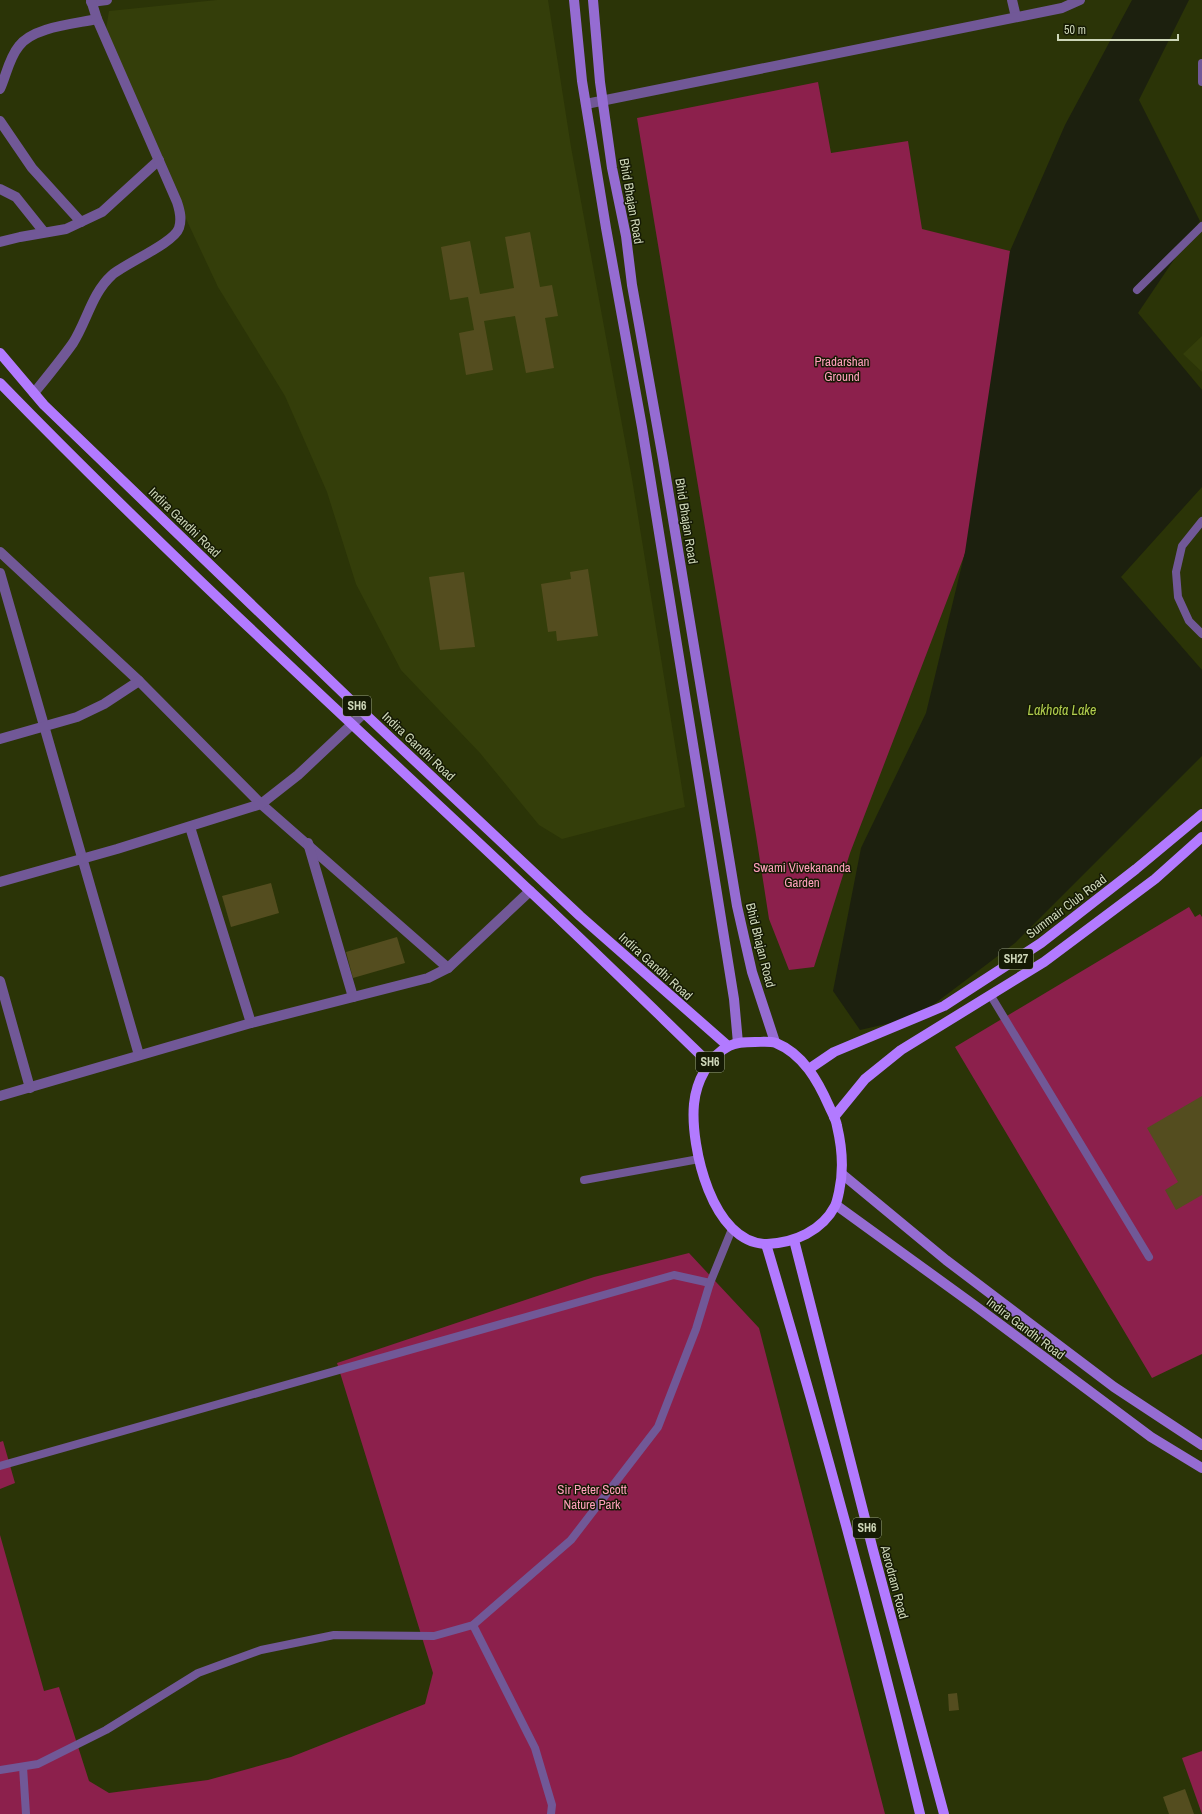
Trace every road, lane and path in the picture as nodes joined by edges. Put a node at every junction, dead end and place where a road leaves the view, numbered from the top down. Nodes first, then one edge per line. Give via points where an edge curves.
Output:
1 (107, 0) edge
2 (574, 0) edge
3 (593, 0) edge
4 (1012, 0) edge
5 (1080, 0) edge
6 (91, 1) edge
7 (1016, 17) junction
8 (97, 19) junction
9 (1202, 63) edge
10 (1202, 82) edge
11 (0, 89) edge
12 (603, 102) junction
13 (586, 104) junction
14 (0, 121) edge
15 (159, 160) junction
16 (0, 189) edge
17 (81, 222) junction
18 (1202, 226) edge
19 (44, 232) junction
20 (0, 242) edge
21 (1137, 290) dead end
22 (0, 353) edge
23 (0, 383) edge
24 (34, 394) junction
25 (1202, 521) edge
26 (0, 552) edge
27 (0, 574) edge
28 (1202, 634) edge
29 (139, 681) junction
30 (364, 712) junction
31 (351, 725) junction
32 (43, 727) junction
33 (0, 739) edge
34 (261, 804) junction
35 (1202, 814) edge
36 (190, 827) junction
37 (1202, 837) edge
38 (308, 844) junction
39 (82, 859) junction
40 (0, 882) edge
41 (530, 890) junction
42 (448, 968) junction
43 (0, 981) edge
44 (991, 996) junction
45 (353, 997) junction
46 (251, 1023) junction
47 (775, 1042) junction
48 (733, 1045) junction
49 (139, 1055) junction
50 (709, 1063) junction
51 (809, 1069) junction
52 (30, 1088) junction
53 (0, 1096) edge
54 (834, 1117) junction
55 (699, 1159) junction
56 (842, 1174) junction
57 (584, 1180) dead end
58 (836, 1206) junction
59 (732, 1229) junction
60 (794, 1240) junction
61 (766, 1244) junction
62 (1149, 1257) dead end
63 (710, 1284) junction
64 (1202, 1445) edge
65 (0, 1466) edge
66 (1202, 1468) edge
67 (473, 1625) junction
68 (23, 1767) junction
69 (0, 1770) edge
70 (26, 1814) edge
71 (552, 1814) edge
72 (920, 1814) edge
73 (944, 1814) edge

1 - 6 street
2 - 13 main road
3 - 12 main road, Bhid Bhajan Road
4 - 7 street
5 - 7 street via 1062,8
6 - 8 street
7 - 12 street
8 - 11 street via 39,32 27,38 18,46
8 - 15 street
9 - 10 lane
12 - 13 street
12 - 47 main road, Bhid Bhajan Road via 737,906 752,972
13 - 48 main road via 642,427 734,999
14 - 17 street via 32,168
15 - 17 street via 102,212
15 - 24 street via 177,202 181,217 179,230 169,240 113,274 104,283 95,296 73,343
16 - 19 street via 16,197
17 - 19 street via 66,229
18 - 21 lane
19 - 20 street
22 - 24 main road, Indira Gandhi Road / SH6
23 - 31 main road, SH6 via 127,510
24 - 30 main road, Indira Gandhi Road / SH6
25 - 28 lane via 1182,546 1176,572 1178,597 1189,621
26 - 29 street
27 - 32 street
29 - 32 street via 104,704 77,717
29 - 34 street
30 - 31 street
30 - 48 main road, Indira Gandhi Road / SH6 via 580,916
31 - 34 street via 292,780
31 - 41 main road, SH6
32 - 33 street
32 - 39 street
34 - 36 street
34 - 38 street
35 - 51 main road, Summair Club Road / SH27 via 1136,870 1041,943 944,1006 834,1052
36 - 39 street
36 - 46 street
37 - 44 main road, SH27 via 1149,883 1044,962
38 - 42 street
38 - 45 street
39 - 40 street
39 - 49 street
41 - 42 street
41 - 50 main road, SH6
42 - 45 street via 428,978
43 - 52 street
44 - 54 main road, SH27 via 901,1050 865,1079
44 - 62 lane
45 - 46 street
46 - 49 street
47 - 48 main road, SH6
47 - 51 main road, SH6 via 791,1051
48 - 50 main road, SH6
49 - 52 street
50 - 55 main road, SH6 via 699,1082 694,1103 694,1137
51 - 54 main road, SH6
52 - 53 street
54 - 56 main road, SH6
55 - 57 lane
55 - 59 main road, SH6 via 711,1196 720,1214
56 - 58 main road, SH6
56 - 64 main road, Indira Gandhi Road via 946,1260 1114,1387
58 - 60 main road, SH6 via 824,1222
58 - 66 main road, Indira Gandhi Road via 1150,1436
59 - 61 main road, SH6 via 744,1237
59 - 63 lane
60 - 61 main road, SH6
60 - 73 main road, Aerodram Road / SH6
61 - 72 main road, SH6 via 793,1333 868,1609
63 - 65 lane via 674,1275
63 - 67 lane via 696,1329 658,1427 571,1540
67 - 68 lane via 434,1636 334,1635 261,1650 198,1673 106,1730 38,1764
67 - 71 lane via 536,1748 552,1805
68 - 69 lane
68 - 70 lane

